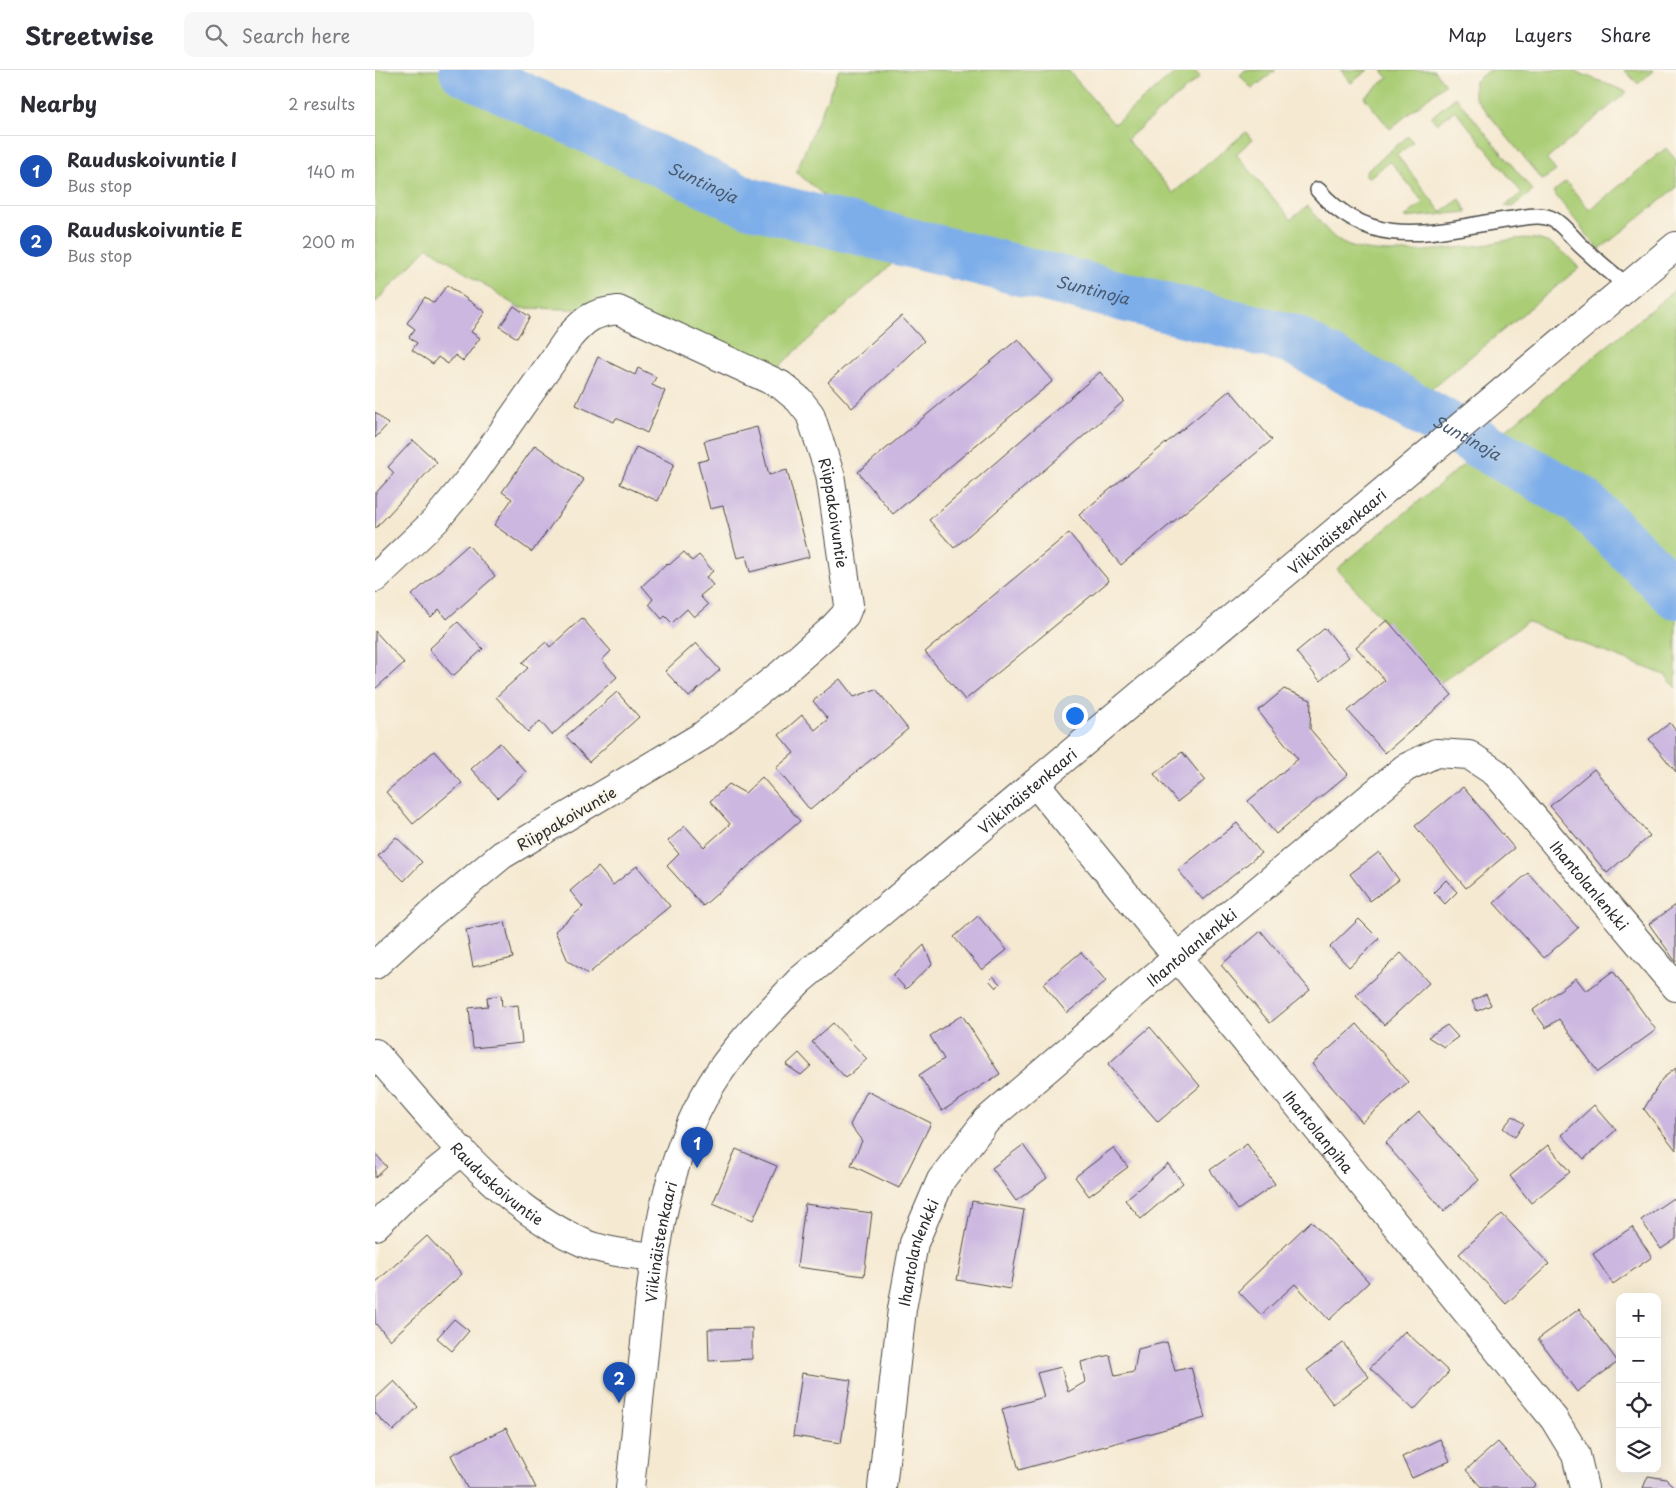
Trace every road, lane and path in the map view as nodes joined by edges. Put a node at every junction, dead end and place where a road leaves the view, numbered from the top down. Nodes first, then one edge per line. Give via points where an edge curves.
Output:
1 (1318, 190) dead end
2 (1676, 246) edge
3 (1628, 286) junction
4 (375, 578) edge
5 (1036, 784) junction
6 (1176, 958) junction
7 (375, 965) edge
8 (1676, 987) edge
9 (375, 1053) edge
10 (462, 1151) junction
11 (375, 1226) edge
12 (654, 1257) junction
13 (630, 1488) edge
14 (882, 1488) edge
15 (1584, 1488) edge

1 - 3 lane via 1328,202 1357,223 1394,233 1448,231 1536,216 1554,220
2 - 3 street, Viikinäistenkaari
3 - 5 street, Viikinäistenkaari
4 - 7 street, Riippakoivuntie via 436,520 469,480 585,319 618,310 781,385 810,414 830,474 849,605 845,615 830,631 702,736 501,855
5 - 6 street, Ihantolanpiha
5 - 12 street, Viikinäistenkaari via 799,981 750,1032 711,1085 685,1139 666,1190
6 - 8 street, Ihantolanlenkki via 1405,768 1436,753 1469,755 1496,773
6 - 14 street, Ihantolanlenkki via 986,1121 941,1180 913,1243 902,1309
6 - 15 street, Ihantolanpiha via 1554,1419 1576,1455
9 - 10 street, Rauduskoivuntie
10 - 11 street via 408,1194
10 - 12 street, Rauduskoivuntie via 515,1200 549,1226 585,1244 617,1253
12 - 13 street, Viikinäistenkaari

